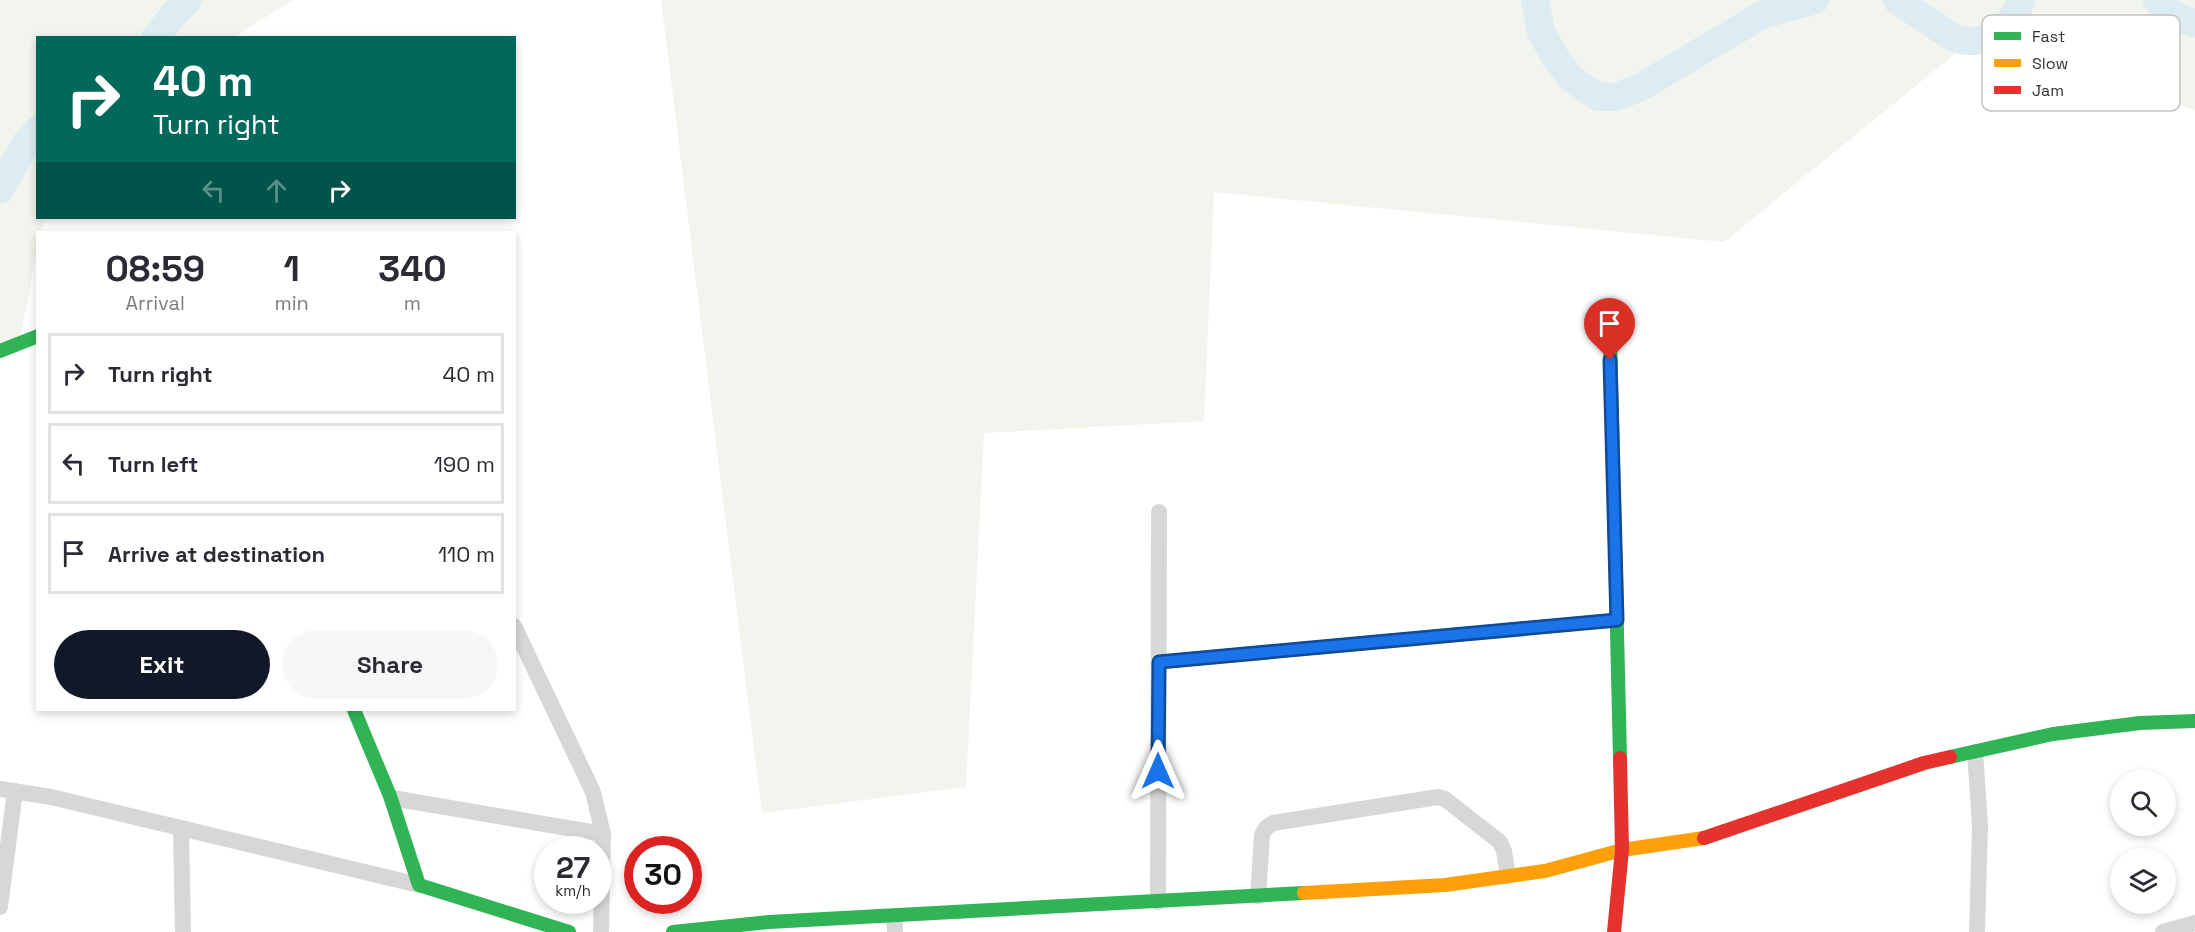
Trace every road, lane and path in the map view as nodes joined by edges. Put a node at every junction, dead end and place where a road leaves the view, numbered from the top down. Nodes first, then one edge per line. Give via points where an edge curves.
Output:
1 (1610, 336) dead end
2 (36, 337) edge
3 (0, 351) edge
4 (1159, 512) dead end
5 (1617, 620) junction
6 (516, 630) edge
7 (1159, 662) junction
8 (354, 711) edge
9 (2195, 721) edge
10 (1975, 752) junction
11 (8, 790) edge
12 (392, 798) junction
13 (181, 828) junction
14 (603, 834) junction
15 (1622, 850) junction
16 (1508, 876) junction
17 (419, 885) junction
18 (1258, 896) junction
19 (1158, 902) junction
20 (0, 907) edge
21 (895, 924) edge
22 (2195, 924) edge
23 (183, 932) edge
24 (569, 932) edge
25 (602, 932) edge
26 (673, 932) edge
27 (1614, 932) edge
28 (1977, 932) edge
29 (2163, 932) edge

1 - 5 street
2 - 3 street
4 - 7 street
5 - 7 street
5 - 15 street
6 - 14 street via 593,792
7 - 19 street
8 - 12 street
9 - 10 street via 2139,723 2053,734
10 - 15 street via 1924,763 1711,837
10 - 28 street via 1980,825
11 - 13 street
11 - 20 street
12 - 14 street
12 - 17 street
13 - 17 street
13 - 23 street
14 - 25 street
15 - 16 street via 1545,871
15 - 27 street
16 - 18 street via 1445,885
16 - 18 street via 1500,842 1438,797 1273,823 1262,835
17 - 24 street
18 - 19 street
19 - 21 street
21 - 26 street via 769,922
22 - 29 street

